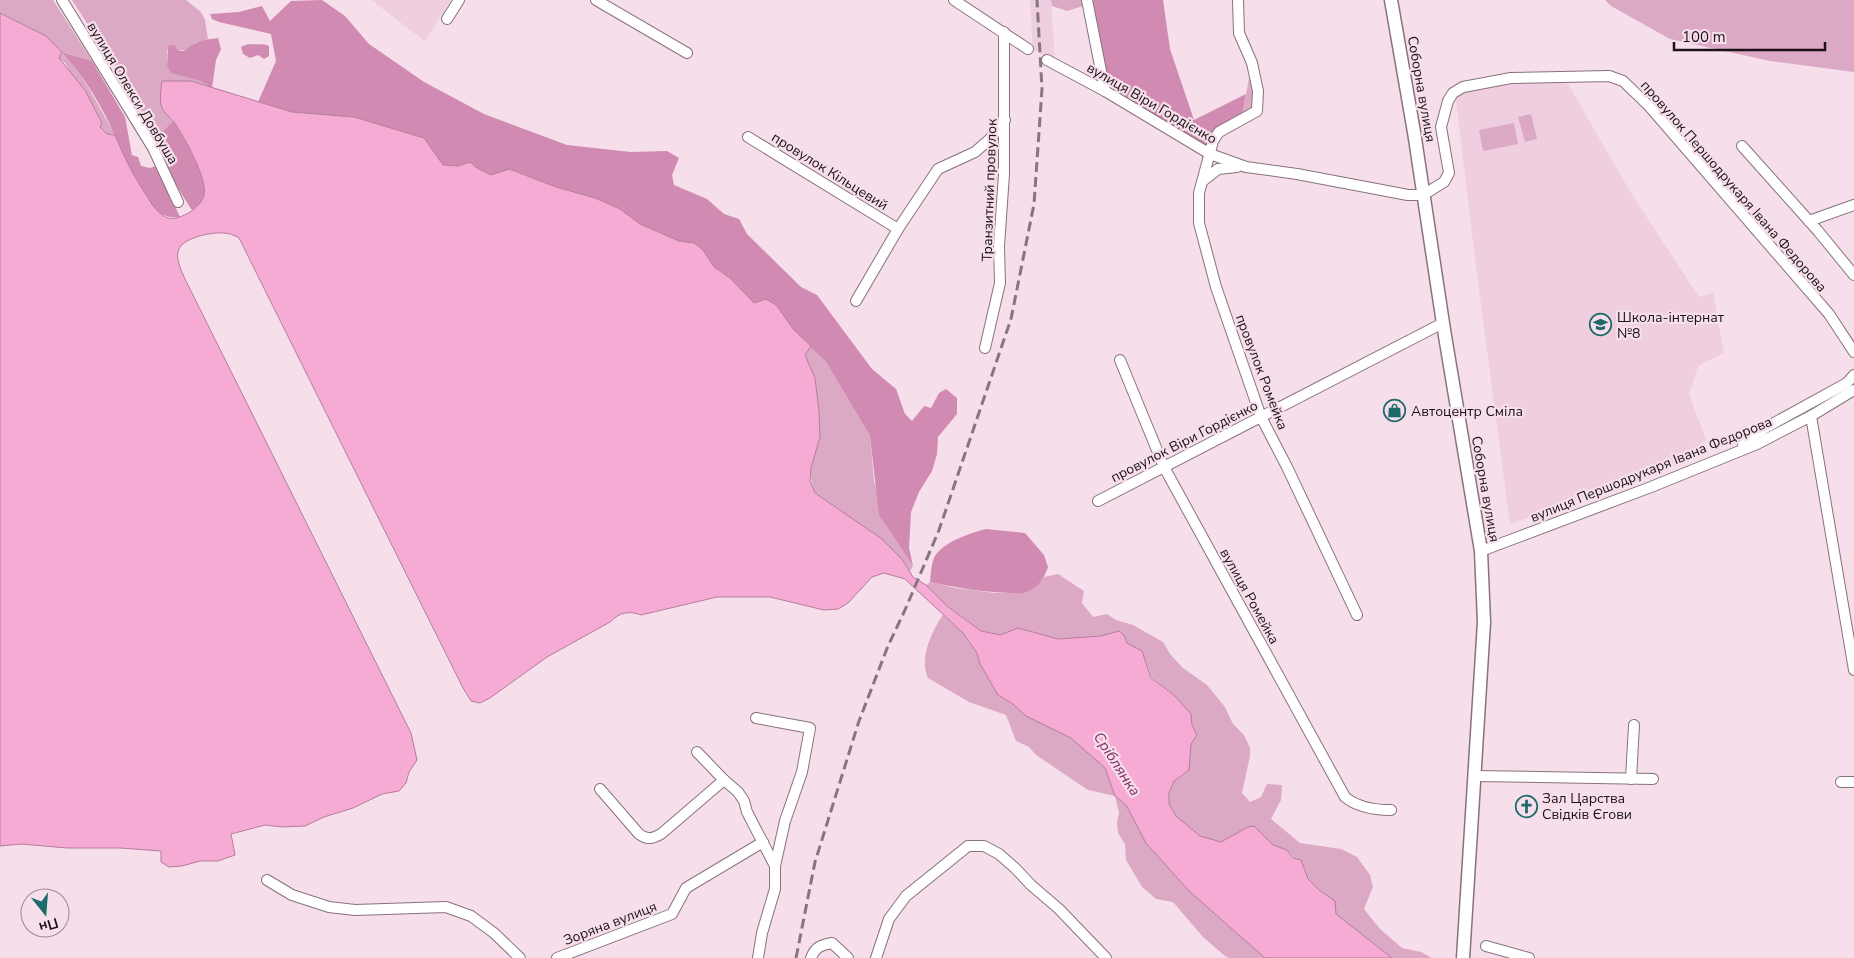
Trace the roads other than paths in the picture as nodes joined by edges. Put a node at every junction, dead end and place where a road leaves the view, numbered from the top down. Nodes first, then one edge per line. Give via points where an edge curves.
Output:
1 (62, 0) edge
2 (459, 0) edge
3 (596, 0) edge
4 (954, 0) edge
5 (1087, 0) edge
6 (1238, 0) edge
7 (1392, 0) edge
8 (447, 19) dead end
9 (1004, 32) junction
10 (1028, 49) dead end
11 (687, 53) dead end
12 (1047, 60) dead end
13 (1105, 91) junction
14 (1005, 120) junction
15 (748, 137) dead end
16 (1742, 146) dead end
17 (1210, 154) junction
18 (1246, 167) junction
19 (1202, 183) junction
20 (1423, 195) junction
21 (178, 202) dead end
22 (1854, 205) edge
23 (1809, 221) junction
24 (898, 229) junction
25 (1854, 275) edge
26 (856, 301) dead end
27 (1443, 323) junction
28 (985, 348) dead end
29 (1854, 352) edge
30 (1120, 360) dead end
31 (1854, 375) edge
32 (1854, 390) edge
33 (1811, 416) junction
34 (1261, 417) junction
35 (1730, 455) junction
36 (1164, 467) junction
37 (1098, 501) dead end
38 (1482, 551) junction
39 (1357, 615) dead end
40 (1854, 670) edge
41 (756, 718) dead end
42 (1634, 725) dead end
43 (697, 752) dead end
44 (1475, 776) junction
45 (1631, 779) junction
46 (1653, 779) dead end
47 (724, 780) junction
48 (1841, 782) dead end
49 (1854, 782) edge
50 (600, 789) dead end
51 (1391, 810) dead end
52 (763, 842) junction
53 (775, 866) junction
54 (267, 880) dead end
55 (1486, 946) dead end
56 (1463, 957) edge
57 (520, 958) edge
58 (557, 958) edge
59 (758, 958) edge
60 (811, 958) edge
61 (848, 958) edge
62 (876, 958) edge
63 (1106, 958) edge
64 (1529, 958) edge

1 - 21 street, вулиця Олекси Довбуша via 153,148
2 - 8 street
3 - 11 street
4 - 9 street
5 - 13 street
6 - 17 street, провулок Ромейка via 1239,33 1252,63 1258,91 1256,111 1215,137
7 - 20 main road, Соборна вулиця
9 - 10 street
9 - 14 street, Транзитний провулок
12 - 13 street, вулиця Віри Гордієнко
13 - 17 street, вулиця Віри Гордієнко
14 - 24 street via 975,152 938,169
14 - 28 street, Транзитний провулок via 1000,284
15 - 24 street, провулок Кільцевий
16 - 23 street
17 - 18 street, вулиця Віри Гордієнко
17 - 19 street, провулок Ромейка
18 - 19 street via 1218,169
18 - 20 street, вулиця Віри Гордієнко
19 - 34 street, провулок Ромейка via 1199,223 1206,253
20 - 27 main road, Соборна вулиця
20 - 29 street, провулок Першодрукаря Івана Федорова via 1444,182 1449,173 1441,127 1448,101 1463,87 1511,78 1609,76 1623,81 1649,106 1829,314
22 - 23 street
23 - 25 street
24 - 26 street
27 - 34 street, провулок Віри Гордієнко
27 - 38 main road, Соборна вулиця
30 - 36 street, вулиця Ромейка
31 - 35 street via 1847,383 1765,428
32 - 33 street, вулиця Першодрукаря Івана Федорова
33 - 35 street, вулиця Першодрукаря Івана Федорова
33 - 40 street
34 - 36 street, провулок Віри Гордієнко
34 - 39 street, провулок Ромейка
35 - 38 street, вулиця Першодрукаря Івана Федорова
36 - 37 street, провулок Віри Гордієнко
36 - 51 street, вулиця Ромейка via 1345,797 1352,803
38 - 44 main road, Соборна вулиця via 1484,622
41 - 53 street via 810,728 802,772 785,821
42 - 45 street
43 - 47 street
44 - 45 street
44 - 56 main road, Соборна вулиця
45 - 46 street
47 - 50 street via 661,834 646,839 638,834
47 - 52 street via 744,801
48 - 49 street
52 - 53 street
52 - 58 street, Зоряна вулиця via 686,888 672,914
53 - 59 street via 775,889
54 - 57 street via 292,895 329,907 356,910 446,907 471,916
55 - 64 street
60 - 61 street via 814,950 832,943
62 - 63 street via 889,919 906,896 968,846 984,846 999,854

